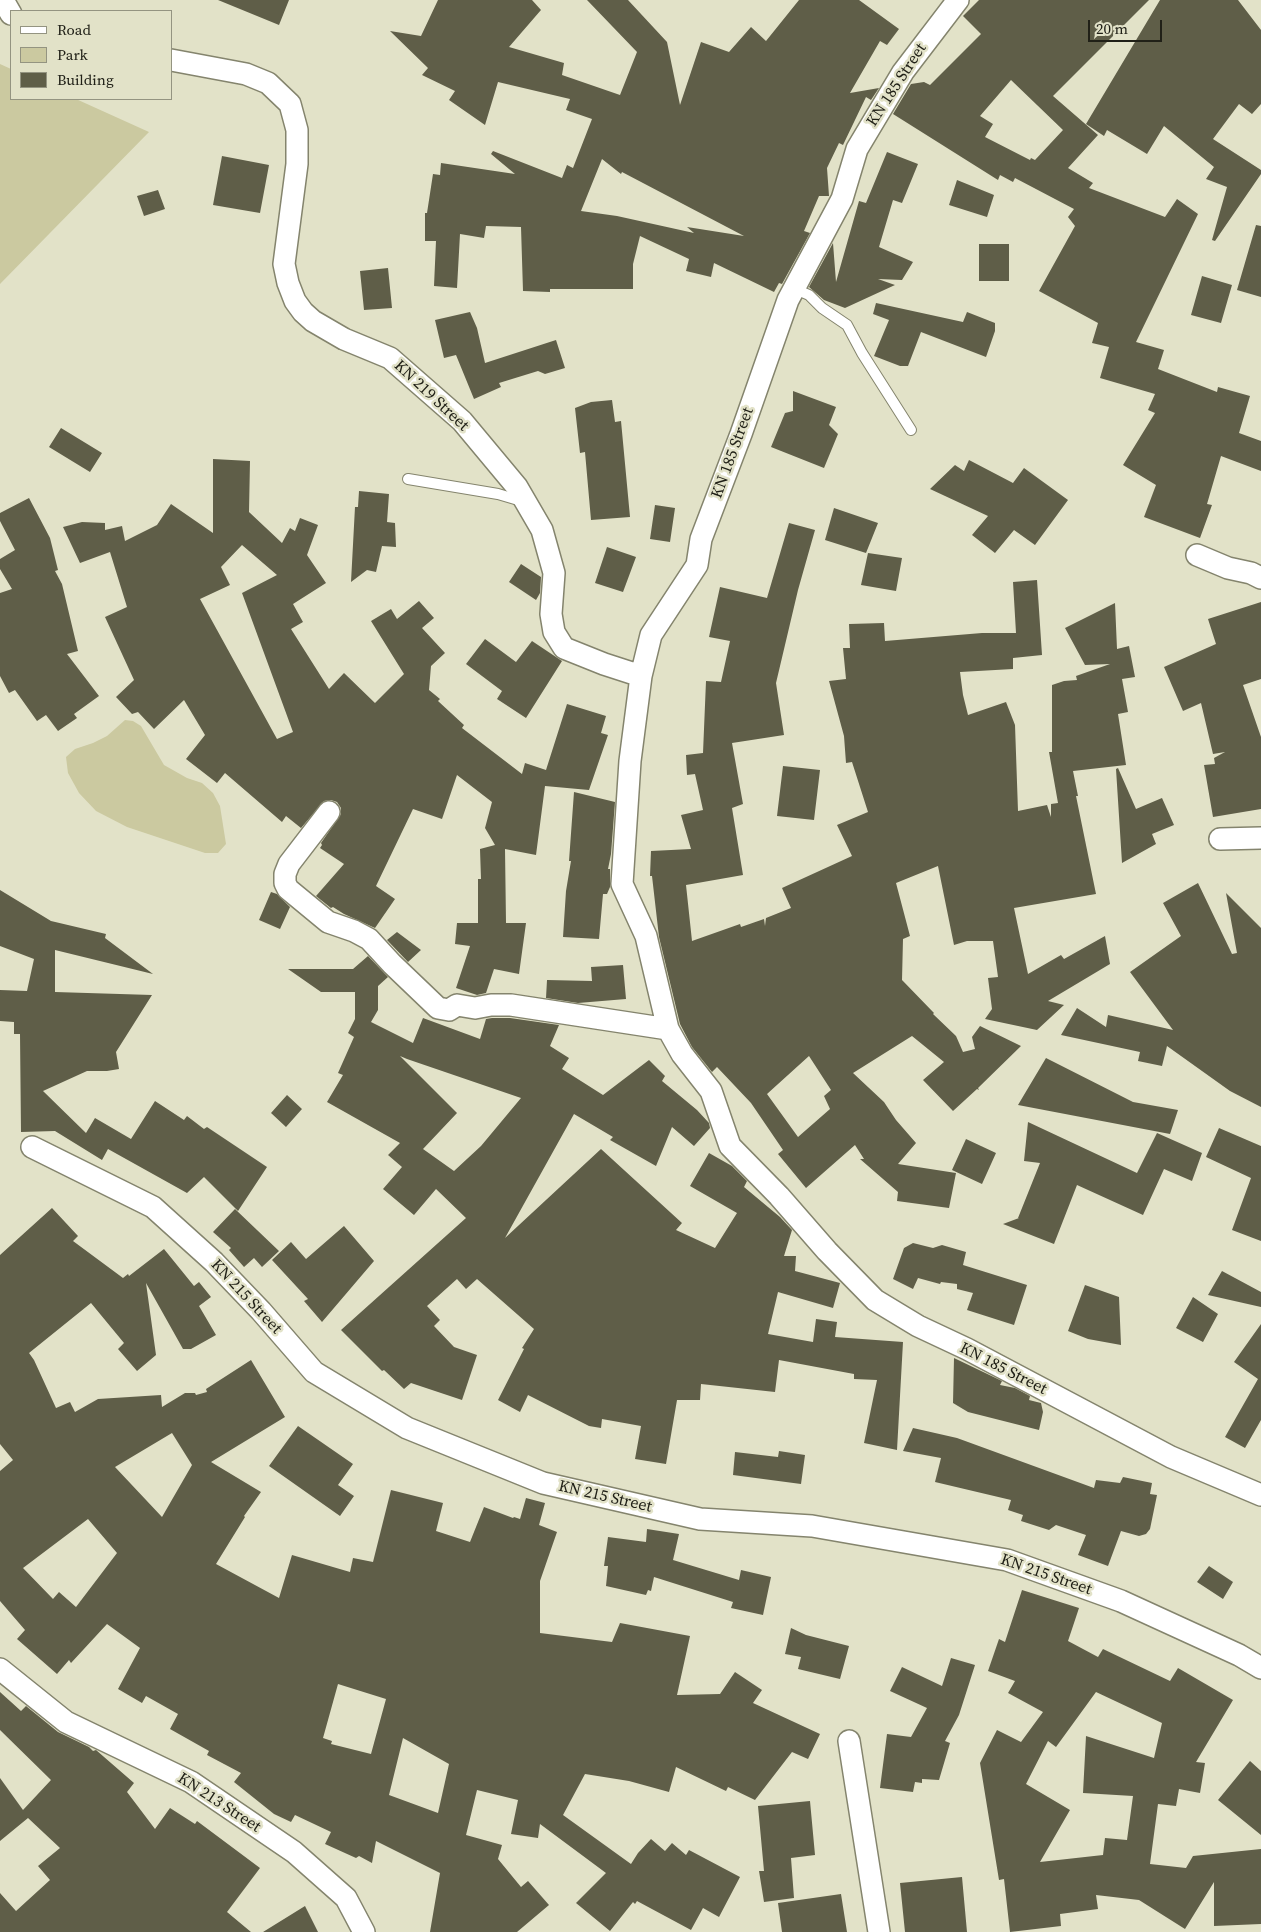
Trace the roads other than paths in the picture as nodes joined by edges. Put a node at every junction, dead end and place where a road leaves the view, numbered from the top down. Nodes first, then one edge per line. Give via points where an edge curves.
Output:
1 (3, 0) edge
2 (958, 0) edge
3 (10, 12) edge
4 (172, 60) edge
5 (788, 300) junction
6 (911, 430) dead end
7 (408, 479) dead end
8 (526, 503) junction
9 (1197, 555) dead end
10 (1261, 578) edge
11 (641, 676) junction
12 (329, 812) dead end
13 (1261, 838) edge
14 (1220, 839) dead end
15 (668, 1029) junction
16 (32, 1146) dead end
17 (1261, 1495) edge
18 (1261, 1668) edge
19 (0, 1669) edge
20 (849, 1741) dead end
21 (364, 1932) edge
22 (879, 1932) edge

1 - 3 street
2 - 5 street, KN 185 Street via 903,72 857,149 842,199
4 - 8 street, KN 219 Street via 246,74 268,83 290,104 297,130 297,164 284,264 295,302 312,321 344,339 390,358 412,377 462,421 517,487
5 - 6 lane via 795,289 809,295 847,325
5 - 11 street, KN 185 Street via 701,540 697,565 650,635
7 - 8 lane via 498,494
8 - 11 street, KN 219 Street via 542,530 554,573 551,614 554,632 564,648
9 - 10 street
11 - 15 street, KN 185 Street via 630,761 622,884 646,936
12 - 15 street via 289,864 284,883 328,922 369,939 438,1008 511,1005
13 - 14 street
15 - 17 street, KN 185 Street via 682,1054 711,1091 730,1146 875,1300 918,1326 1172,1457
16 - 18 street, KN 215 Street via 153,1207 262,1311 314,1372 406,1428 543,1483 700,1519 812,1526 1007,1560 1121,1601 1240,1655
19 - 21 street, KN 213 Street via 66,1722 191,1782 294,1852 346,1898
20 - 22 street

